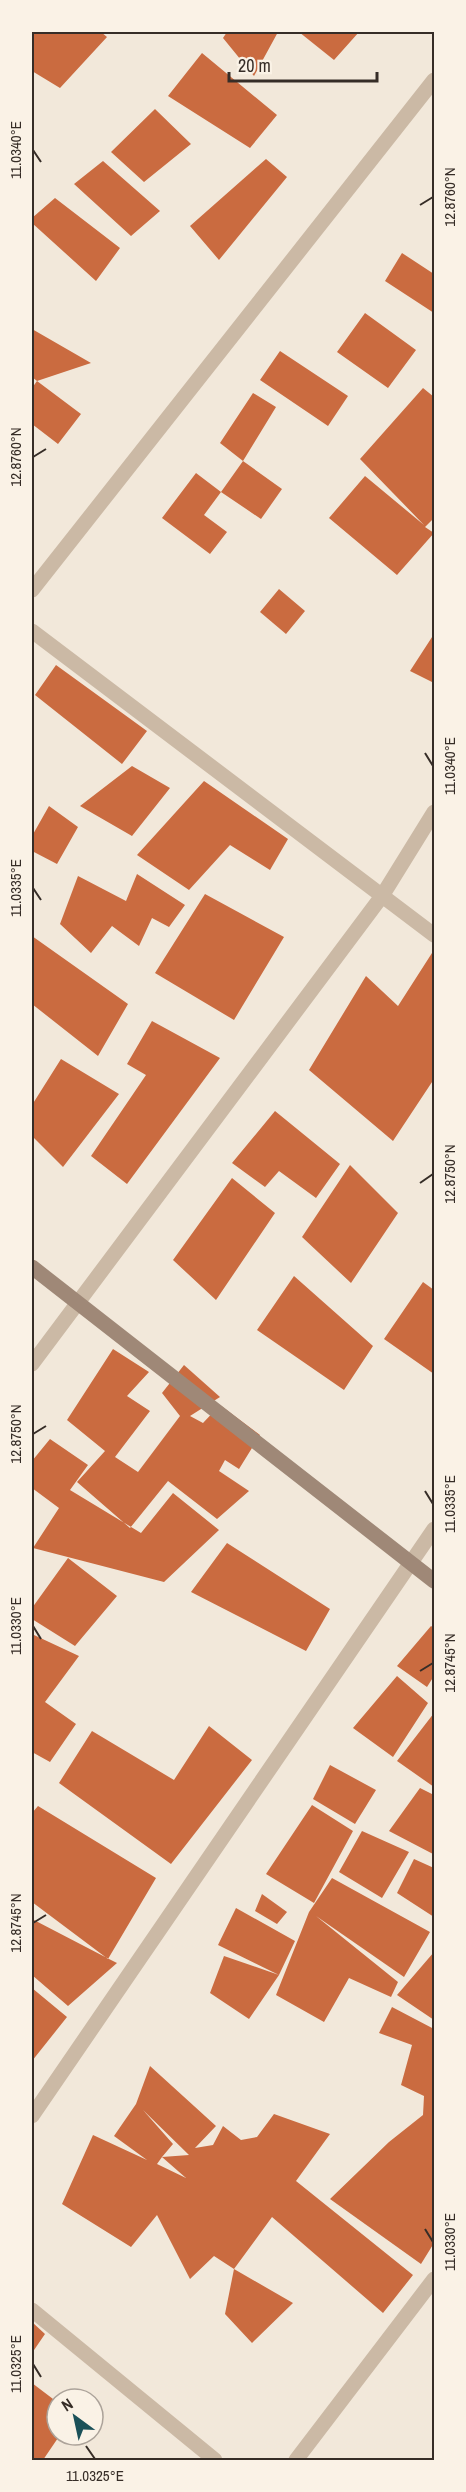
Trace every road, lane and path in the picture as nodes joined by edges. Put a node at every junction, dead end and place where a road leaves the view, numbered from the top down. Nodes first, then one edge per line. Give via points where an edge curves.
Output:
1 (435, 80) edge
2 (32, 590) edge
3 (32, 631) edge
4 (435, 812) edge
5 (382, 896) junction
6 (435, 935) edge
7 (32, 1267) edge
8 (79, 1302) junction
9 (32, 1364) edge
10 (435, 1529) edge
11 (411, 1563) junction
12 (435, 1581) edge
13 (32, 2116) edge
14 (435, 2279) edge
15 (32, 2310) edge
16 (215, 2460) edge
17 (296, 2460) edge

1 - 2 street
3 - 5 street
4 - 5 street
5 - 6 street
5 - 8 street
7 - 8 street
8 - 9 street
8 - 11 street
10 - 11 street
11 - 12 street
11 - 13 street
14 - 17 street
15 - 16 street

